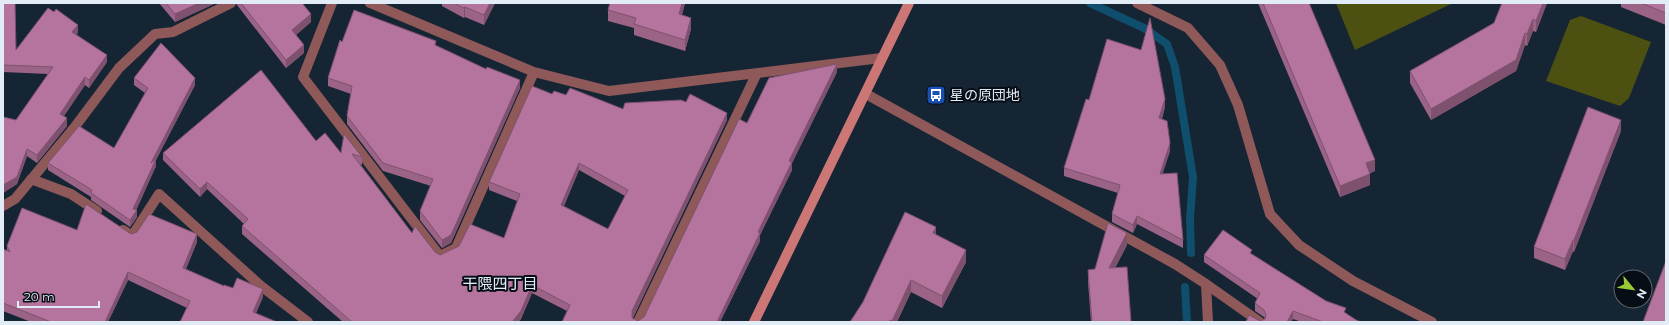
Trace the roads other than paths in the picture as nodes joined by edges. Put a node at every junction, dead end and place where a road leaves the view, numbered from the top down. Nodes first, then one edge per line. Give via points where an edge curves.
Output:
1 (232, 3) edge
2 (332, 3) edge
3 (370, 3) edge
4 (909, 3) edge
5 (1137, 3) edge
6 (881, 58) junction
7 (534, 72) junction
8 (756, 75) junction
9 (866, 94) junction
10 (31, 180) junction
11 (3, 206) edge
12 (1206, 284) junction
13 (308, 322) edge
14 (638, 322) edge
15 (754, 322) edge
16 (1208, 322) edge
17 (1260, 322) edge
18 (1432, 322) edge

1 - 10 street via 174,32 155,34 119,68
2 - 7 street via 303,77 440,256 456,248
3 - 7 street
4 - 6 street
5 - 18 street via 1188,28 1220,64 1238,105 1270,214 1299,246 1353,281
6 - 8 street
6 - 9 street
7 - 8 street via 608,91
8 - 14 street
9 - 12 street via 1175,264
9 - 15 street
10 - 11 street via 15,199
10 - 13 street via 71,194 132,236 159,194 261,286
12 - 16 street
12 - 17 street

